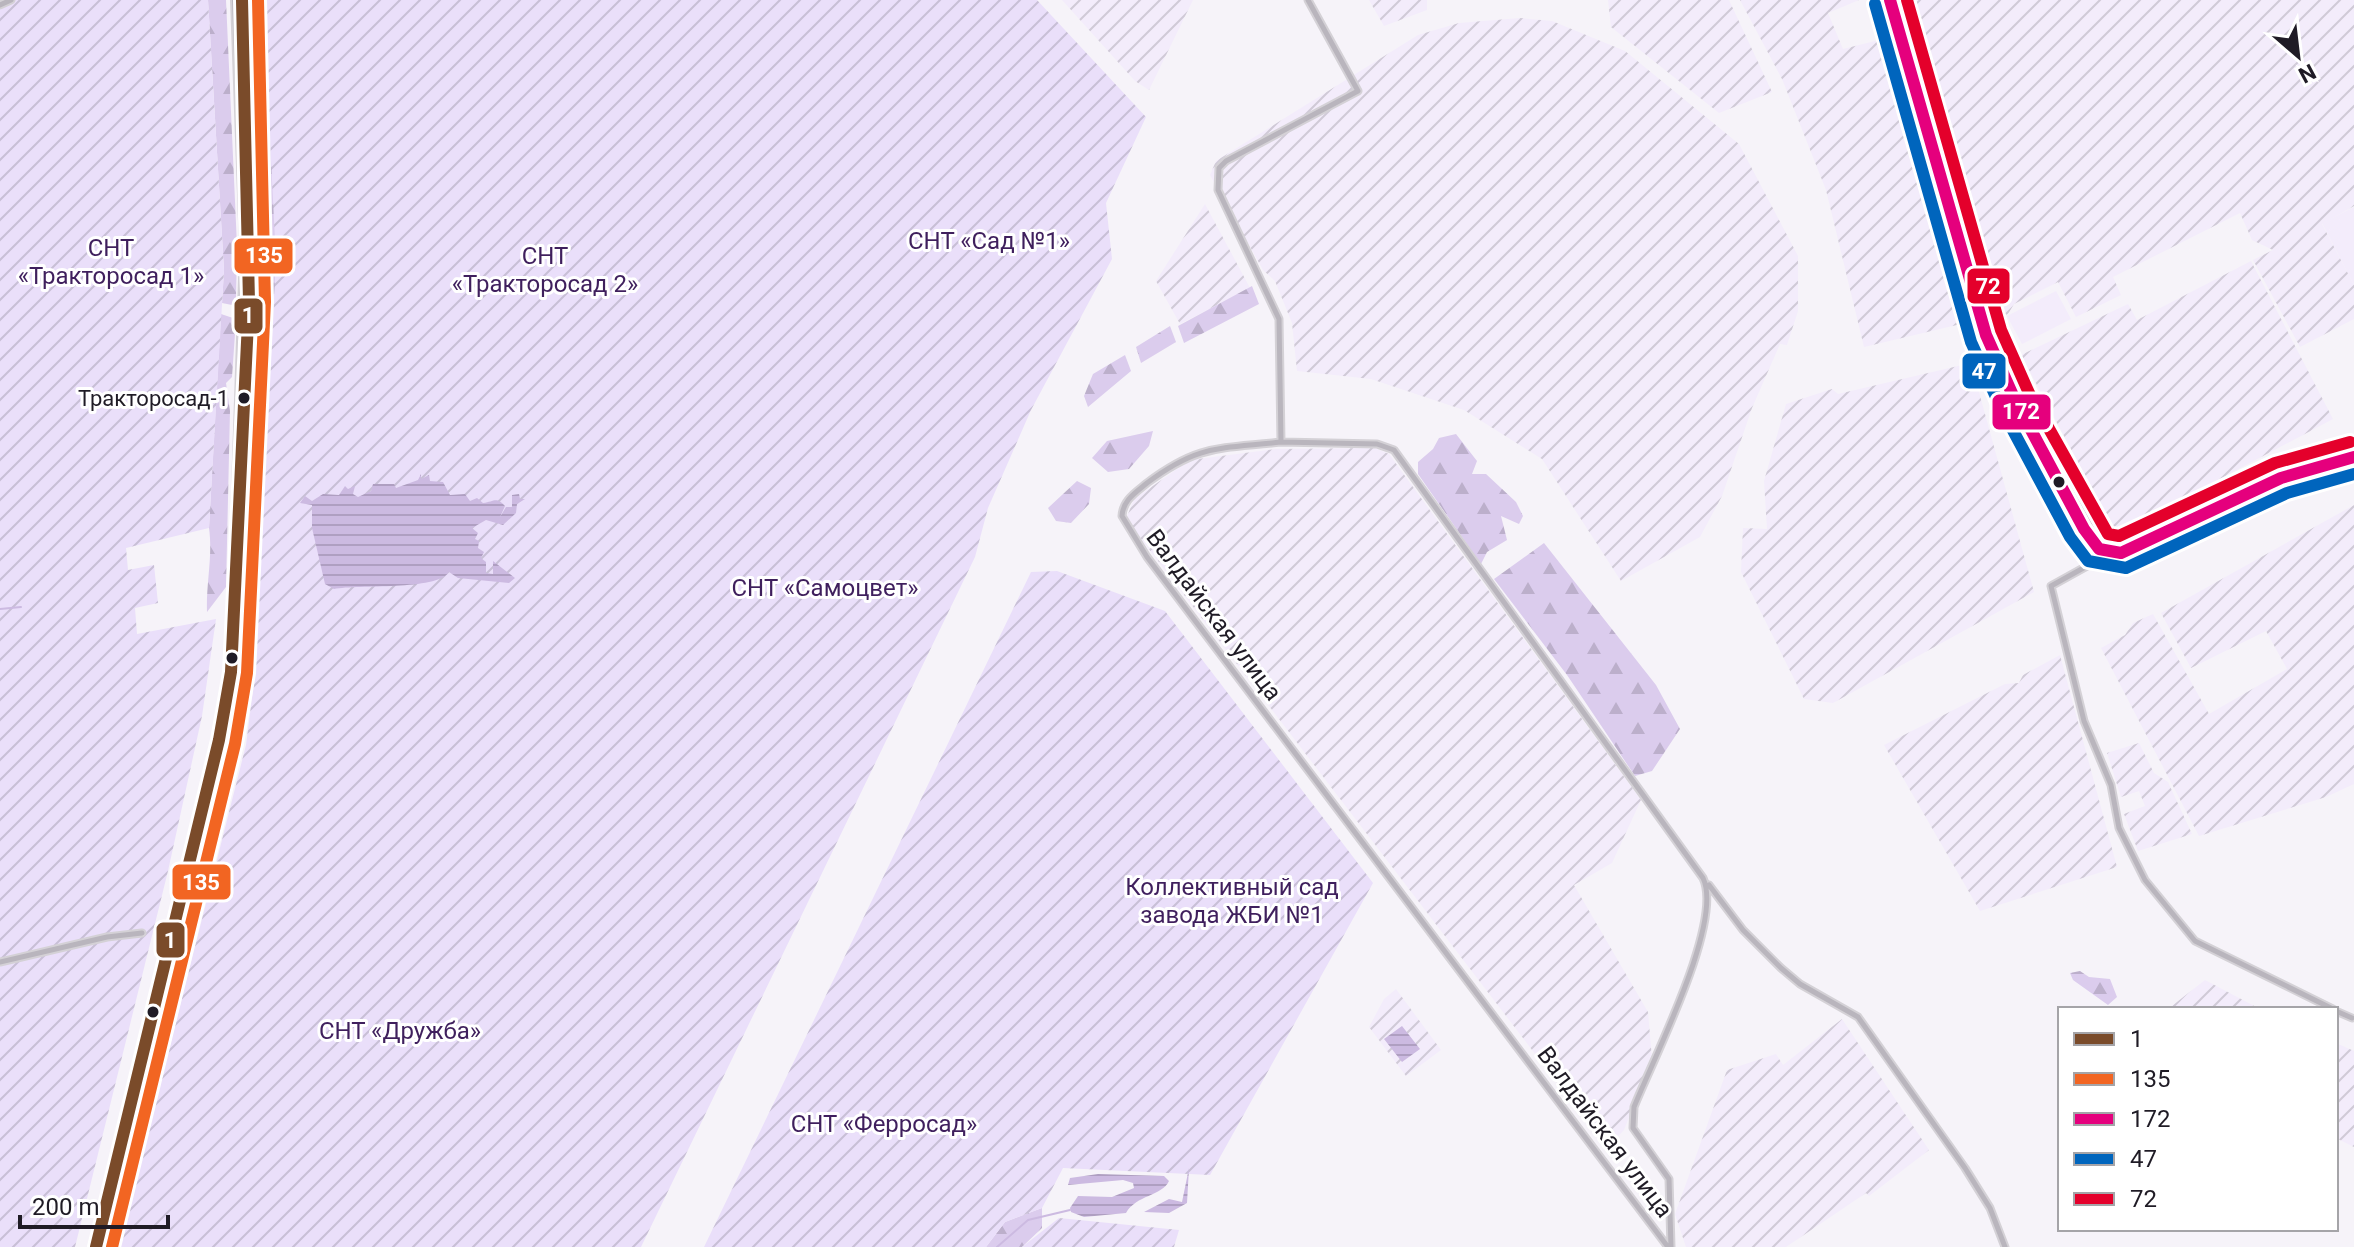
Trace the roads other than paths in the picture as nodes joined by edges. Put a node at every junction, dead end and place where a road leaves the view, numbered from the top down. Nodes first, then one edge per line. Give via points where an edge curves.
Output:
1 (11, 0) edge
2 (236, 0) edge
3 (242, 0) edge
4 (1308, 0) edge
5 (1890, 0) edge
6 (1898, 0) edge
7 (0, 5) edge
8 (241, 432) junction
9 (1281, 442) junction
10 (2354, 447) edge
11 (2354, 457) edge
12 (2107, 548) junction
13 (1703, 878) junction
14 (142, 933) dead end
15 (0, 962) edge
16 (2328, 1007) edge
17 (2338, 1012) edge
18 (2352, 1018) dead end
19 (96, 1247) edge
20 (1670, 1247) edge
21 (2005, 1247) edge

1 - 7 street
2 - 8 main road via 245,234
3 - 8 main road via 250,250
4 - 9 street via 1358,91 1226,161 1216,179 1279,319
5 - 12 main road via 1986,335 2084,529
6 - 12 main road via 1992,332 2022,397
8 - 19 main road via 227,703
9 - 13 street via 1377,444 1394,450
9 - 20 street, Валдайская улица via 1204,449 1173,463 1126,500 1126,527
10 - 12 main road via 2297,461
11 - 12 main road via 2298,471 2128,551
12 - 16 street via 2051,586 2084,721 2111,785 2119,828 2134,863 2195,941
13 - 20 street via 1709,890 1701,945 1634,1107 1633,1128 1669,1179
13 - 21 street via 1781,968 1858,1017 1965,1168 1990,1208
14 - 15 street
17 - 18 street

